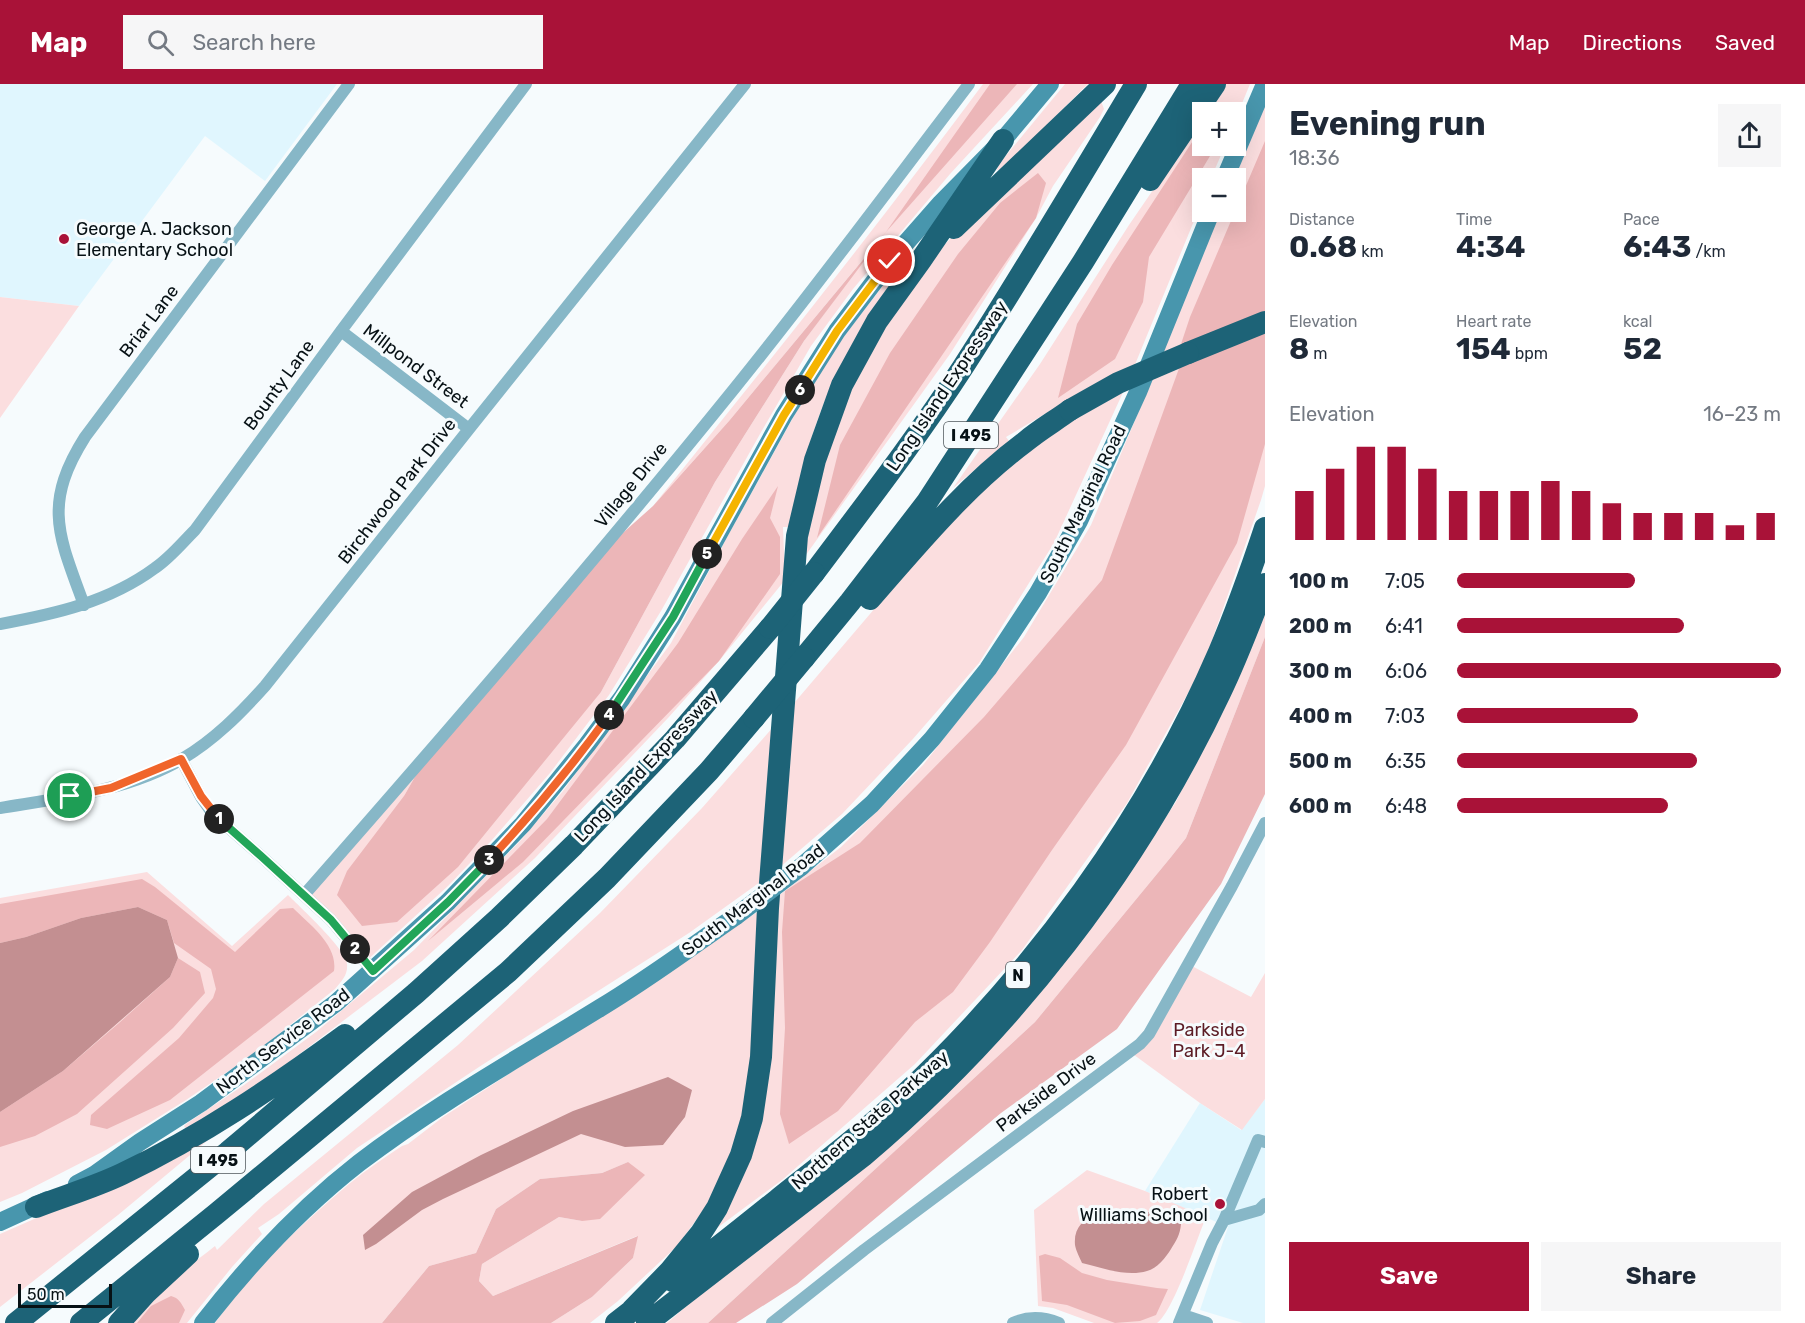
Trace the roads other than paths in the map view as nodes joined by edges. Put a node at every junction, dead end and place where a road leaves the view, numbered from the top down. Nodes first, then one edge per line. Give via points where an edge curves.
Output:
1 (349, 84) edge
2 (526, 84) edge
3 (746, 84) edge
4 (969, 84) edge
5 (1050, 84) edge
6 (1105, 84) edge
7 (1136, 84) edge
8 (1192, 84) edge
9 (1215, 84) edge
10 (1265, 84) edge
11 (1003, 140) junction
12 (1229, 168) edge
13 (1207, 222) edge
14 (921, 260) junction
15 (1083, 262) junction
16 (1265, 322) edge
17 (341, 331) junction
18 (469, 429) junction
19 (1265, 528) edge
20 (1265, 584) edge
21 (84, 605) junction
22 (854, 608) junction
23 (0, 624) edge
24 (181, 759) junction
25 (0, 808) edge
26 (1265, 823) edge
27 (304, 895) junction
28 (373, 971) junction
29 (416, 993) junction
30 (1262, 1141) edge
31 (1265, 1204) edge
32 (36, 1207) junction
33 (216, 1214) junction
34 (1224, 1220) junction
35 (0, 1222) edge
36 (631, 1319) edge
37 (1181, 1319) edge
38 (16, 1323) edge
39 (81, 1323) edge
40 (119, 1323) edge
41 (203, 1323) edge
42 (772, 1323) edge
43 (1013, 1323) edge
44 (1059, 1323) edge
45 (1207, 1323) edge

1 - 21 street, Briar Lane via 71,459 61,487 58,520
2 - 17 street, Bounty Lane
3 - 18 street, Birchwood Park Drive
4 - 27 street, Village Drive via 736,386 619,530
5 - 11 main road, North Service Road
6 - 14 highway
7 - 29 highway, Long Island Expressway / I 495, bridge via 962,368 814,573 675,739 574,845
8 - 15 highway, I 495
9 - 15 highway via 1115,231
10 - 12 main road
11 - 14 highway
11 - 28 main road, North Service Road via 890,261 837,331 784,415 673,617 587,745 523,824 473,877
13 - 41 main road, South Marginal Road, bridge via 1138,392 1079,521 988,669 932,739 872,804 801,867 736,916 603,1006 420,1119 358,1164 279,1235
14 - 36 highway via 877,321 842,385 815,460 797,536 760,1057 752,1118 741,1155 717,1208
15 - 22 highway, I 495
16 - 22 highway, bridge via 1118,383 1024,442
17 - 18 street, Millpond Street
17 - 21 street, Bounty Lane via 174,553 119,590
18 - 24 street, Birchwood Park Drive via 266,686 236,719
19 - 36 highway, Northern State Parkway / N via 1218,654 1165,760 1129,823 1037,953 999,998 900,1098
20 - 36 highway, Northern State Parkway / N via 1221,692 1164,801 1048,969 964,1061 853,1163
21 - 23 street, Bounty Lane
22 - 33 highway, I 495, bridge via 804,658 709,771 607,878 508,972
24 - 25 street, Birchwood Park Drive via 111,788
24 - 27 street via 213,814
26 - 42 street, Parkside Drive via 1233,886 1140,1044
27 - 28 street via 331,920
28 - 32 main road, North Service Road via 201,1103 94,1175
29 - 32 highway via 356,1026 286,1078 188,1140 120,1175
29 - 38 highway, Long Island Expressway / I 495
30 - 34 street
31 - 34 street via 1259,1210
32 - 35 main road, North Service Road
33 - 39 highway, I 495
33 - 40 highway via 188,1255
34 - 37 street
37 - 45 street
43 - 44 street via 1031,1318

